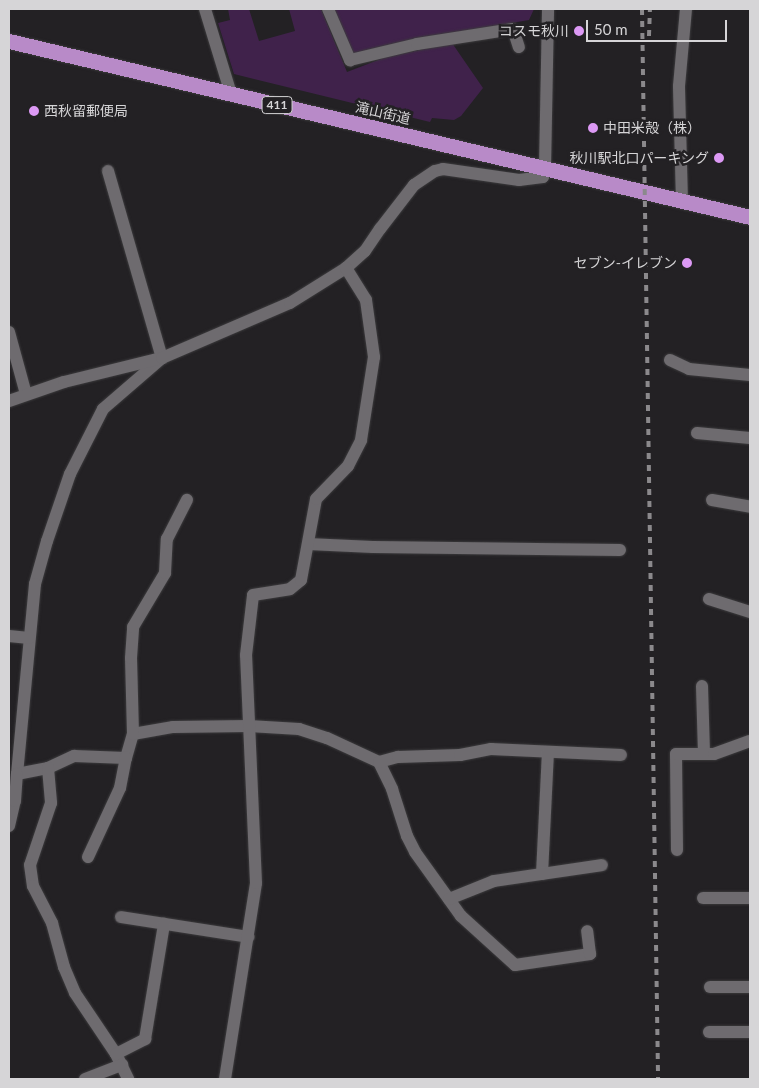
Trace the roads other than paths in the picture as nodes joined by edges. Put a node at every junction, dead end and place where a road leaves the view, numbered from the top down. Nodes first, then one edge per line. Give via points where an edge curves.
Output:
1 (205, 9) edge
2 (328, 9) edge
3 (548, 9) edge
4 (686, 9) edge
5 (9, 41) edge
6 (519, 47) dead end
7 (231, 94) junction
8 (545, 168) junction
9 (108, 171) dead end
10 (682, 202) junction
11 (750, 217) edge
12 (346, 268) junction
13 (9, 332) edge
14 (162, 358) junction
15 (670, 360) dead end
16 (750, 375) edge
17 (26, 394) junction
18 (9, 401) edge
19 (697, 433) dead end
20 (750, 438) edge
21 (187, 500) dead end
22 (712, 500) dead end
23 (750, 507) edge
24 (308, 544) junction
25 (620, 550) dead end
26 (710, 599) dead end
27 (750, 612) edge
28 (9, 636) edge
29 (29, 638) junction
30 (702, 686) dead end
31 (249, 726) junction
32 (133, 734) junction
33 (750, 741) edge
34 (548, 752) junction
35 (704, 754) junction
36 (621, 755) dead end
37 (126, 758) junction
38 (379, 762) junction
39 (48, 768) junction
40 (17, 774) junction
41 (9, 826) edge
42 (677, 850) dead end
43 (88, 857) dead end
44 (602, 865) dead end
45 (542, 874) junction
46 (449, 898) junction
47 (703, 898) dead end
48 (750, 898) edge
49 (122, 917) dead end
50 (164, 924) junction
51 (587, 931) dead end
52 (248, 937) junction
53 (710, 987) dead end
54 (750, 987) edge
55 (709, 1032) dead end
56 (750, 1032) edge
57 (119, 1060) junction
58 (85, 1079) edge
59 (128, 1079) edge
60 (225, 1079) edge

1 - 7 street
2 - 6 street via 350,60 417,44 513,29
3 - 8 street
4 - 10 street via 679,86
5 - 7 highway, 滝山街道 / 411
7 - 8 highway, 滝山街道 / 411
8 - 10 highway, 滝山街道 / 411
8 - 12 street via 543,178 519,180 443,169 435,171 414,185 365,252
9 - 14 street
10 - 11 highway, 滝山街道 / 411
12 - 14 street via 284,306
12 - 24 street via 366,300 374,357 362,440 348,466 316,499
13 - 17 street
14 - 17 street
14 - 29 street via 103,409 70,474 35,584
15 - 16 street via 689,369
17 - 18 street
19 - 20 street
21 - 32 street via 167,540 165,573 133,627
22 - 23 street
24 - 25 street
24 - 31 street via 301,580 290,589 253,595 246,655
26 - 27 street
28 - 29 street
29 - 40 street
30 - 35 street
31 - 32 street via 173,727
31 - 38 street via 299,729
31 - 52 street via 256,883
32 - 37 street
33 - 35 street via 714,754
34 - 36 street
34 - 38 street via 490,749 460,755 398,757
34 - 45 street
35 - 42 street via 676,754
37 - 39 street via 74,756
37 - 43 street via 120,788
38 - 46 street via 415,852
39 - 40 street
39 - 57 street via 51,803 30,865 33,886 52,922 75,993
40 - 41 street
44 - 45 street
45 - 46 street via 494,881
46 - 51 street via 461,916 515,965 590,954
47 - 48 street
49 - 50 street
50 - 52 street
50 - 57 street via 145,1039
52 - 60 street
53 - 54 street
55 - 56 street
57 - 58 street
57 - 59 street

